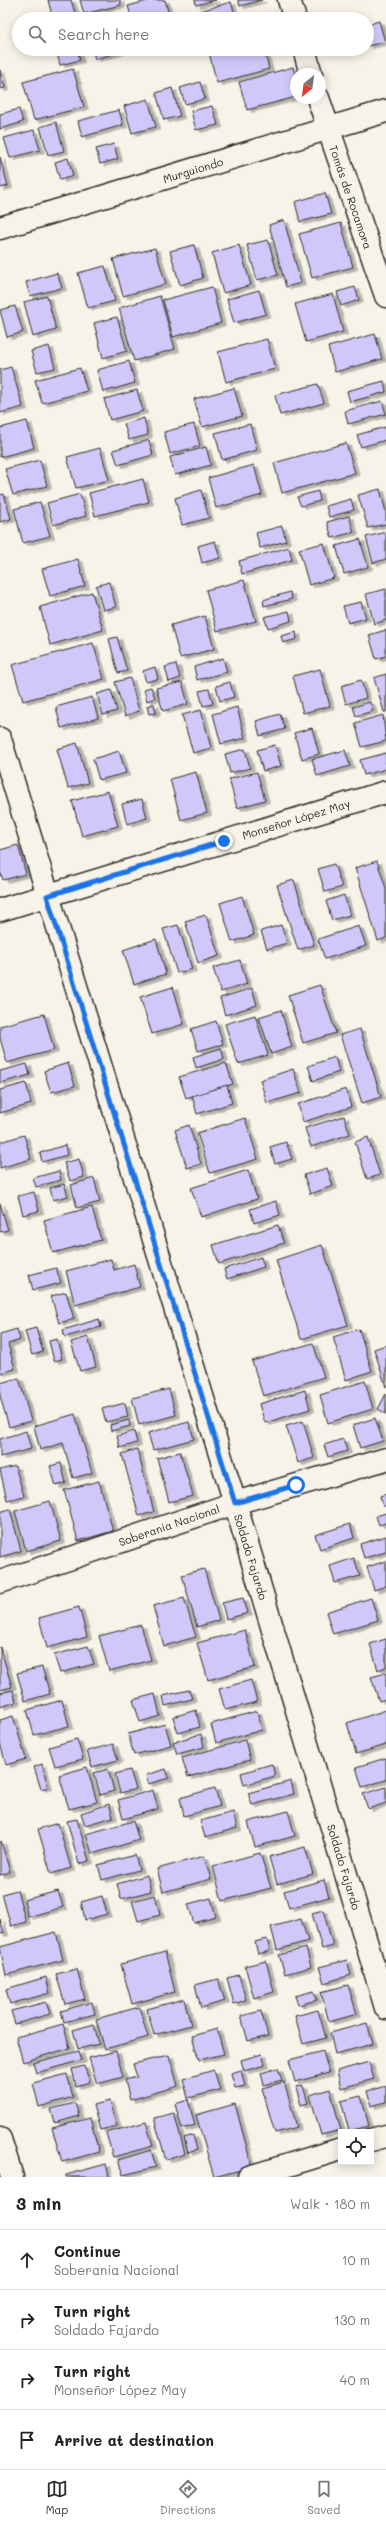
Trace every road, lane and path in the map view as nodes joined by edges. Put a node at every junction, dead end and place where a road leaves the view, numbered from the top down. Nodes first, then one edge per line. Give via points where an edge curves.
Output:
1 (289, 0) edge
2 (293, 12) edge
3 (306, 56) edge
4 (309, 68) edge
5 (320, 104) edge
6 (386, 112) edge
7 (327, 130) junction
8 (0, 228) edge
9 (386, 296) edge
10 (0, 740) edge
11 (386, 792) edge
12 (47, 896) junction
13 (0, 910) edge
14 (386, 1459) edge
15 (235, 1503) junction
16 (0, 1582) edge
17 (386, 2008) edge
18 (386, 2136) edge
19 (0, 2139) edge
20 (374, 2139) edge
21 (338, 2150) edge
22 (12, 2177) edge
23 (249, 2177) edge

1 - 2 street
3 - 4 street
5 - 7 street, Tomás de Rocamora
6 - 7 street, Murguiondo
7 - 8 street, Murguiondo
7 - 9 street, Tomás de Rocamora
10 - 12 street, Soldado Fajardo
11 - 12 street, Monseñor López May
12 - 13 street, Monseñor López May
12 - 15 street, Soldado Fajardo
14 - 15 street, Soberanía Nacional
15 - 16 street, Soberanía Nacional
15 - 17 street, Soldado Fajardo
18 - 20 street
19 - 22 street
21 - 23 street

